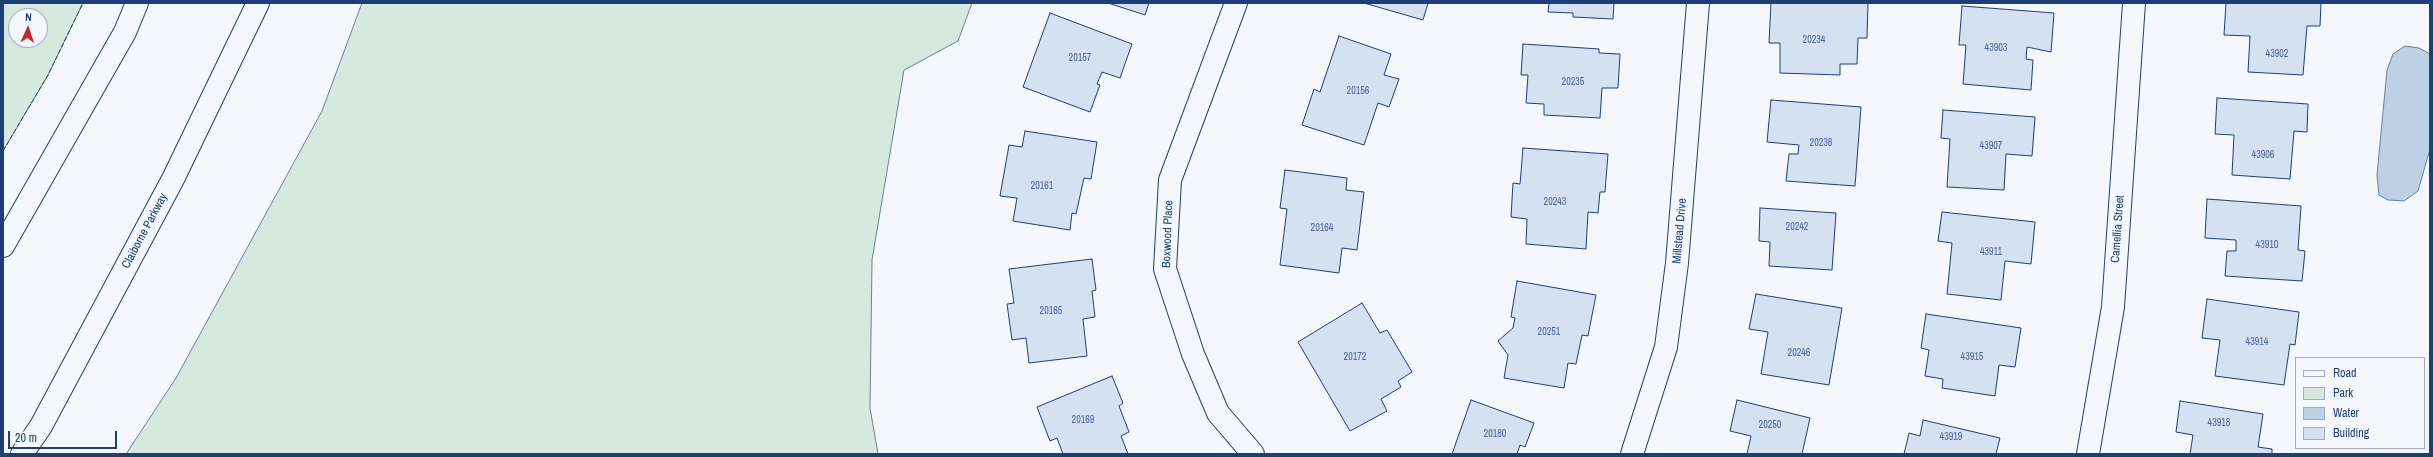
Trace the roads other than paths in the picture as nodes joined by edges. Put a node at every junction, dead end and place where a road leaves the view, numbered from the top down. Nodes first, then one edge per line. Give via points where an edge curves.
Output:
1 (137, 3) edge
2 (258, 3) edge
3 (1236, 3) edge
4 (1698, 3) edge
5 (2134, 3) edge
6 (3, 246) edge
7 (22, 454) edge
8 (1253, 454) edge
9 (1632, 454) edge
10 (2088, 454) edge

1 - 6 street via 125,32
2 - 7 street, Claiborne Parkway via 169,186 42,426
3 - 8 street, Boxwood Place via 1170,180 1165,269 1193,354 1218,413
4 - 9 street, Millstead Drive via 1677,263 1667,339
5 - 10 street, Camellia Street via 2113,307

